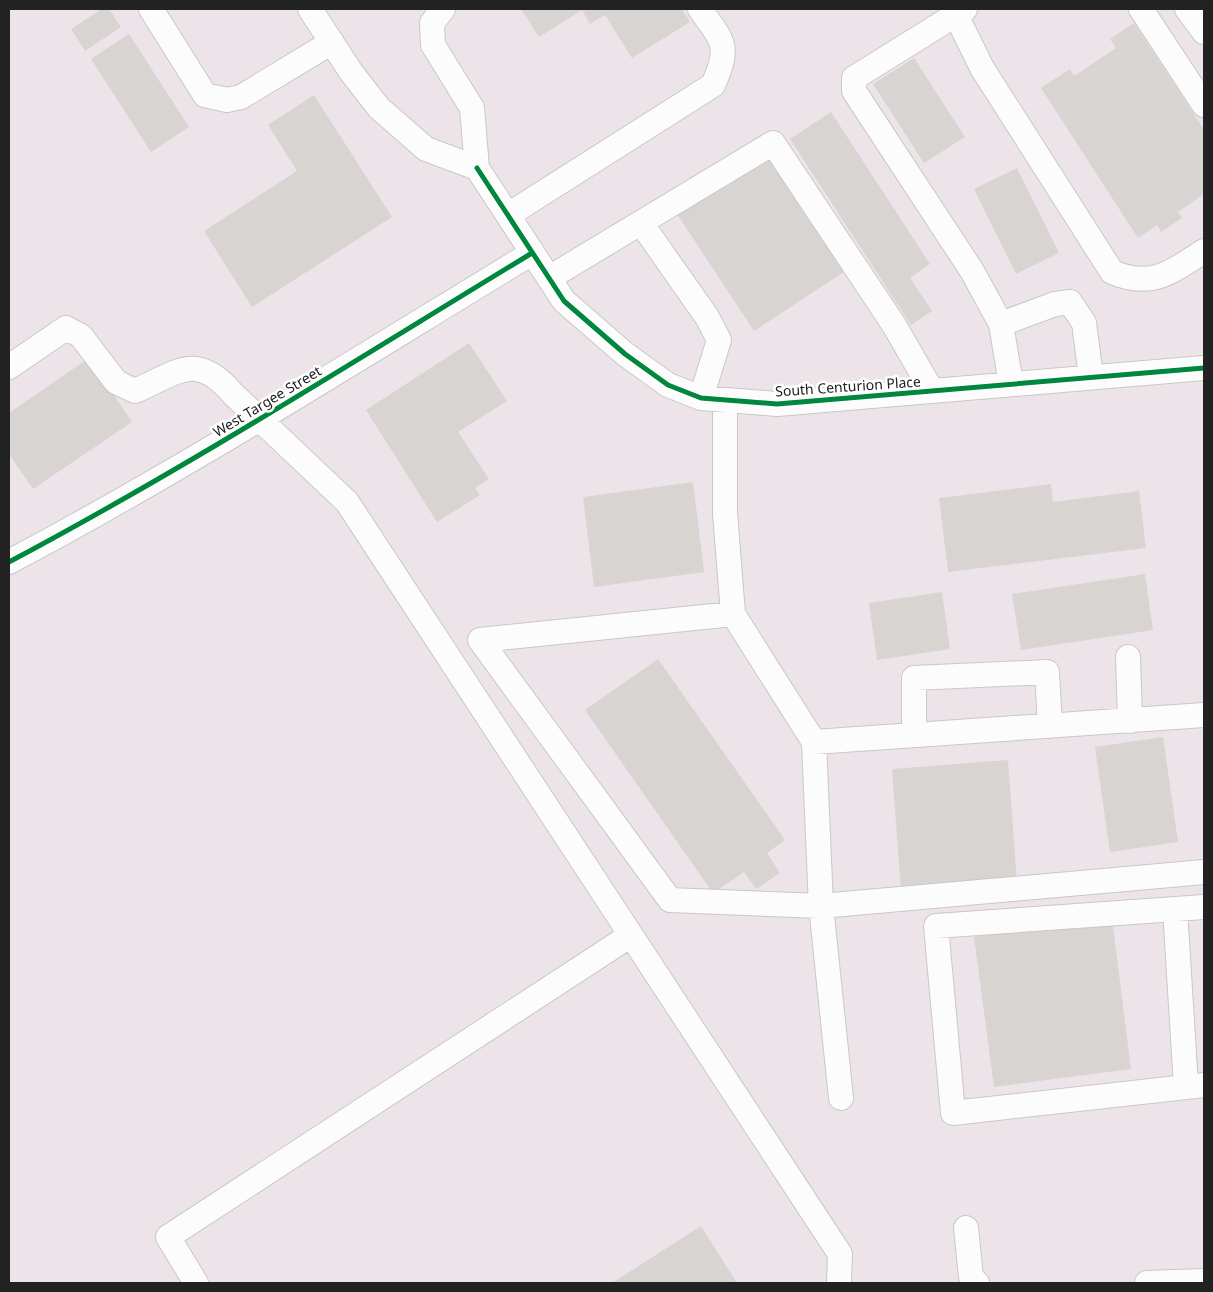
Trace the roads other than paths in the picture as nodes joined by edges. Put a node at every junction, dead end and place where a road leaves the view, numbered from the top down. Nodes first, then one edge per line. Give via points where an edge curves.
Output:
1 (151, 9) edge
2 (310, 9) edge
3 (443, 9) edge
4 (700, 9) edge
5 (1141, 9) edge
6 (1188, 9) edge
7 (960, 12) edge
8 (1204, 32) edge
9 (332, 42) junction
10 (1204, 104) edge
11 (477, 168) junction
12 (508, 215) junction
13 (642, 222) junction
14 (1204, 251) edge
15 (532, 253) junction
16 (549, 278) junction
17 (1001, 324) junction
18 (9, 367) edge
19 (1204, 368) edge
20 (1091, 377) junction
21 (1011, 384) junction
22 (932, 391) junction
23 (701, 398) junction
24 (725, 400) junction
25 (261, 419) junction
26 (9, 562) edge
27 (733, 614) junction
28 (1128, 657) dead end
29 (1204, 716) edge
30 (1130, 721) junction
31 (1050, 726) junction
32 (914, 735) junction
33 (814, 742) junction
34 (1204, 872) edge
35 (821, 906) junction
36 (1204, 907) edge
37 (1175, 909) junction
38 (631, 936) junction
39 (1195, 1086) edge
40 (841, 1098) dead end
41 (966, 1228) dead end
42 (1204, 1281) edge
43 (196, 1283) edge
44 (838, 1283) edge
45 (977, 1283) edge
46 (1147, 1283) edge

1 - 9 street via 205,95 227,100 241,97
2 - 9 street
3 - 11 street via 432,23 433,45 472,108
4 - 12 street via 722,41 724,62 713,84
5 - 10 street
6 - 8 street
7 - 14 street via 982,68 1112,272 1129,279 1156,279
7 - 17 street via 854,78 854,91 972,271
9 - 11 street via 380,108 426,149
11 - 12 street, South Centurion Place
12 - 15 street, South Centurion Place
13 - 16 street
13 - 22 street via 773,143 894,325
13 - 23 street via 719,340
15 - 16 street, South Centurion Place
15 - 25 street, West Targee Street
16 - 23 street, South Centurion Place via 564,301 625,354 668,385
17 - 20 street via 1054,304 1070,302 1084,323
17 - 21 street
18 - 25 street via 66,328 81,336 116,382 122,385 136,391 189,367 205,369 220,379
19 - 20 street, South Centurion Place
20 - 21 street, South Centurion Place
21 - 22 street, South Centurion Place
22 - 24 street, South Centurion Place via 777,404
23 - 24 street, South Centurion Place
24 - 27 street via 725,513
25 - 26 street, West Targee Street via 93,518
25 - 38 street via 347,502
27 - 33 street
27 - 35 street via 480,640 670,900
28 - 30 street
29 - 30 street
30 - 31 street
31 - 32 street
31 - 32 street via 1047,672 914,678
32 - 33 street
33 - 35 street
34 - 35 street
35 - 40 street
36 - 37 street
37 - 39 street
37 - 39 street via 936,926 953,1113
38 - 43 street via 168,1238
38 - 44 street via 840,1254
41 - 45 street via 971,1277
42 - 46 street

